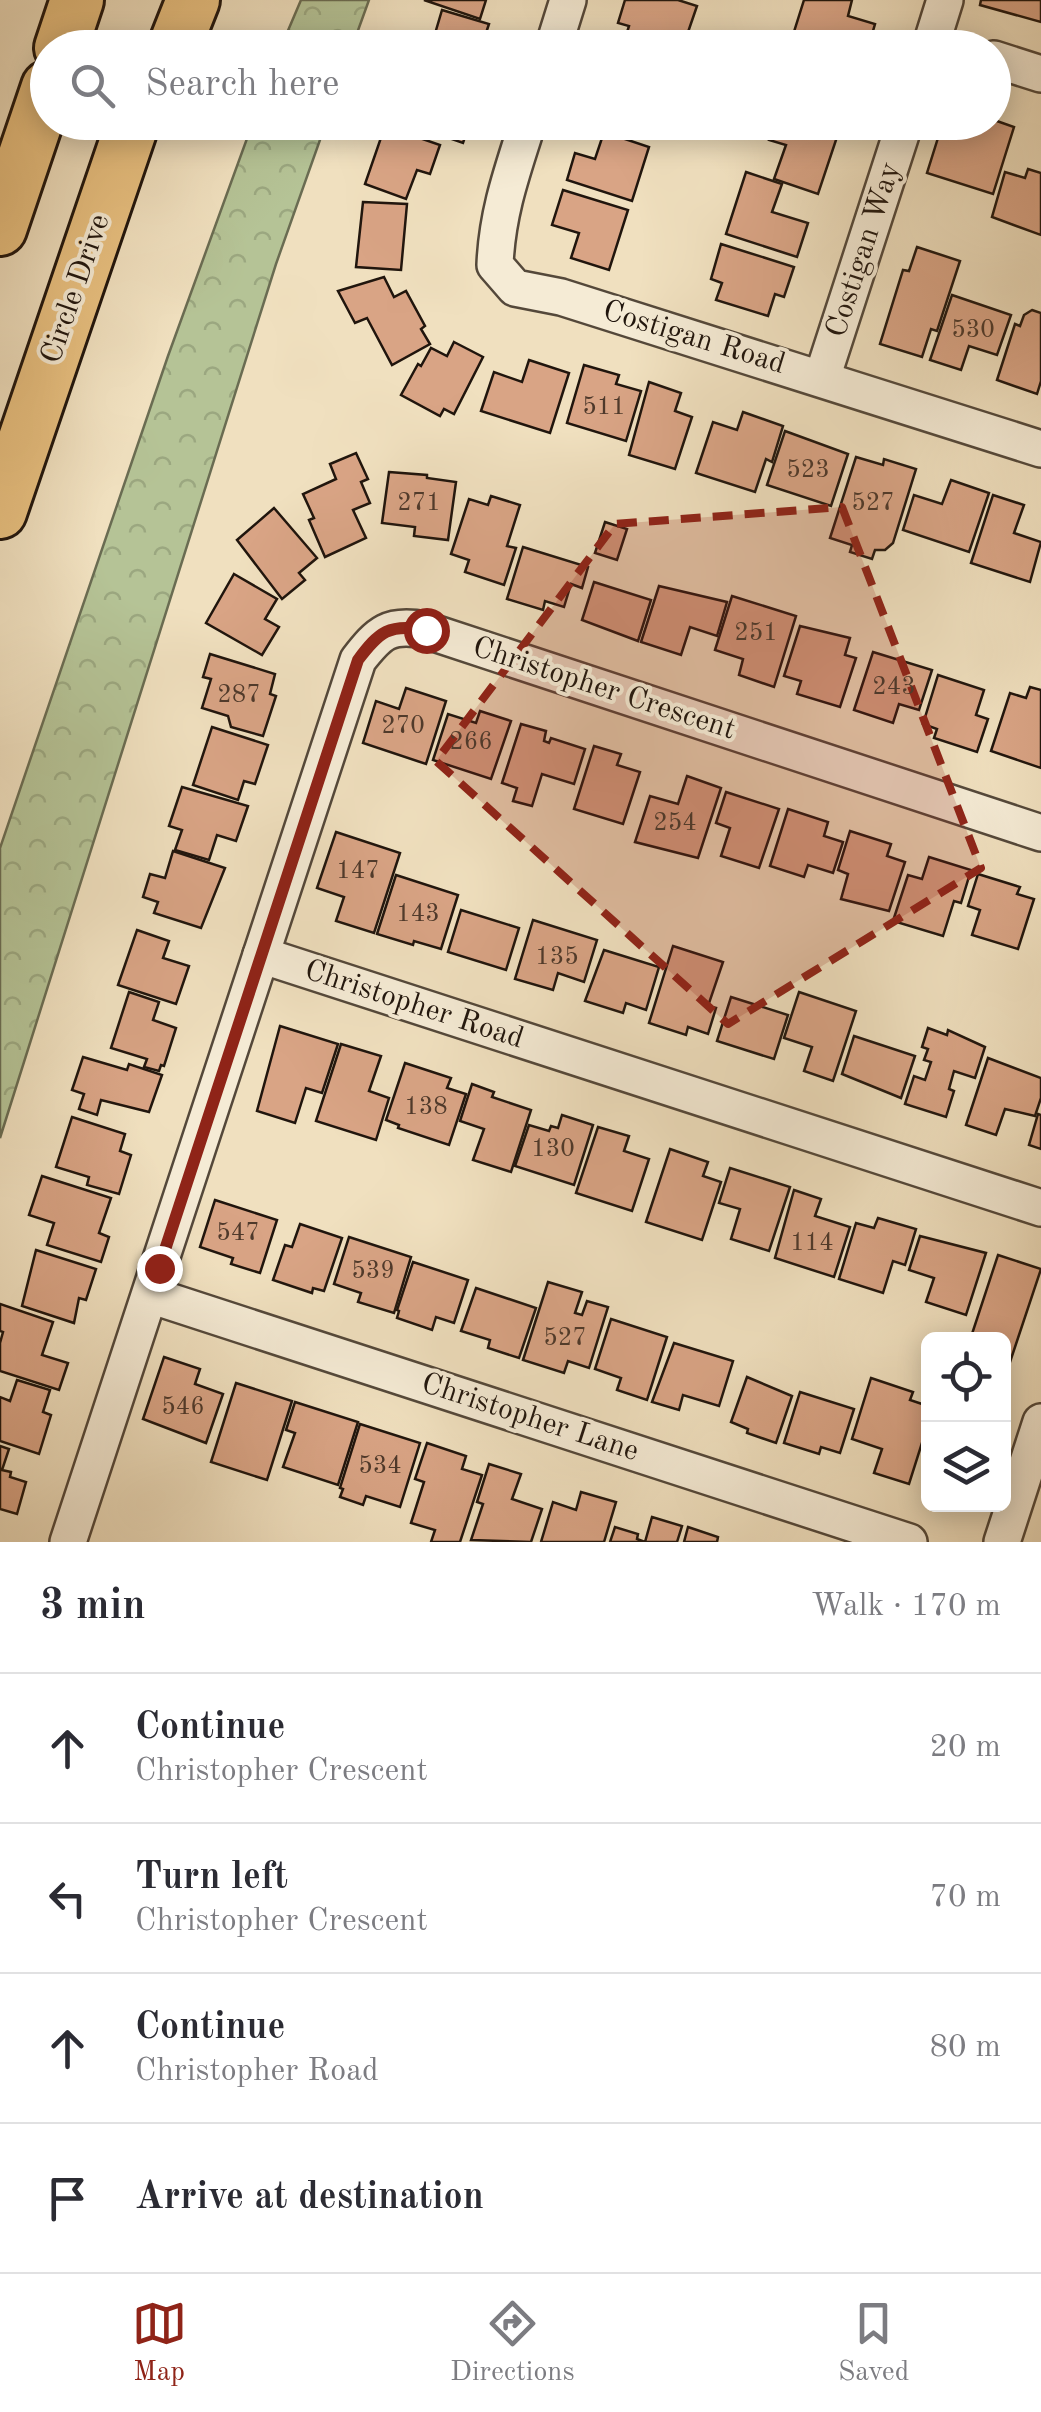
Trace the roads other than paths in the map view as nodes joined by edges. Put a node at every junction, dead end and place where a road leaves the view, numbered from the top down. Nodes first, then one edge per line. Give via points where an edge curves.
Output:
1 (174, 0) edge
2 (193, 0) edge
3 (568, 0) edge
4 (945, 0) edge
5 (164, 30) edge
6 (181, 30) edge
7 (559, 30) edge
8 (942, 30) edge
9 (1011, 64) edge
10 (1041, 74) edge
11 (30, 138) edge
12 (127, 140) edge
13 (136, 140) edge
14 (522, 140) edge
15 (900, 140) edge
16 (0, 229) edge
17 (90, 252) junction
18 (822, 378) junction
19 (1041, 449) edge
20 (0, 512) edge
21 (1041, 833) edge
22 (261, 955) junction
23 (1041, 1208) edge
24 (150, 1295) junction
25 (1041, 1422) edge
26 (68, 1542) edge
27 (909, 1542) edge
28 (1002, 1542) edge

1 - 5 highway
2 - 6 highway
3 - 7 street
4 - 8 street
9 - 10 street
11 - 16 highway
12 - 17 highway, Circle Drive
13 - 17 highway
14 - 18 street, Costigan Road via 500,206 494,265 515,288
15 - 18 street, Costigan Way
17 - 20 highway, Circle Drive
18 - 19 street, Costigan Road
21 - 22 street, Christopher Crescent via 402,626 377,636 358,660
22 - 23 street, Christopher Road
22 - 24 street
24 - 26 street
24 - 27 street, Christopher Lane
25 - 28 street

